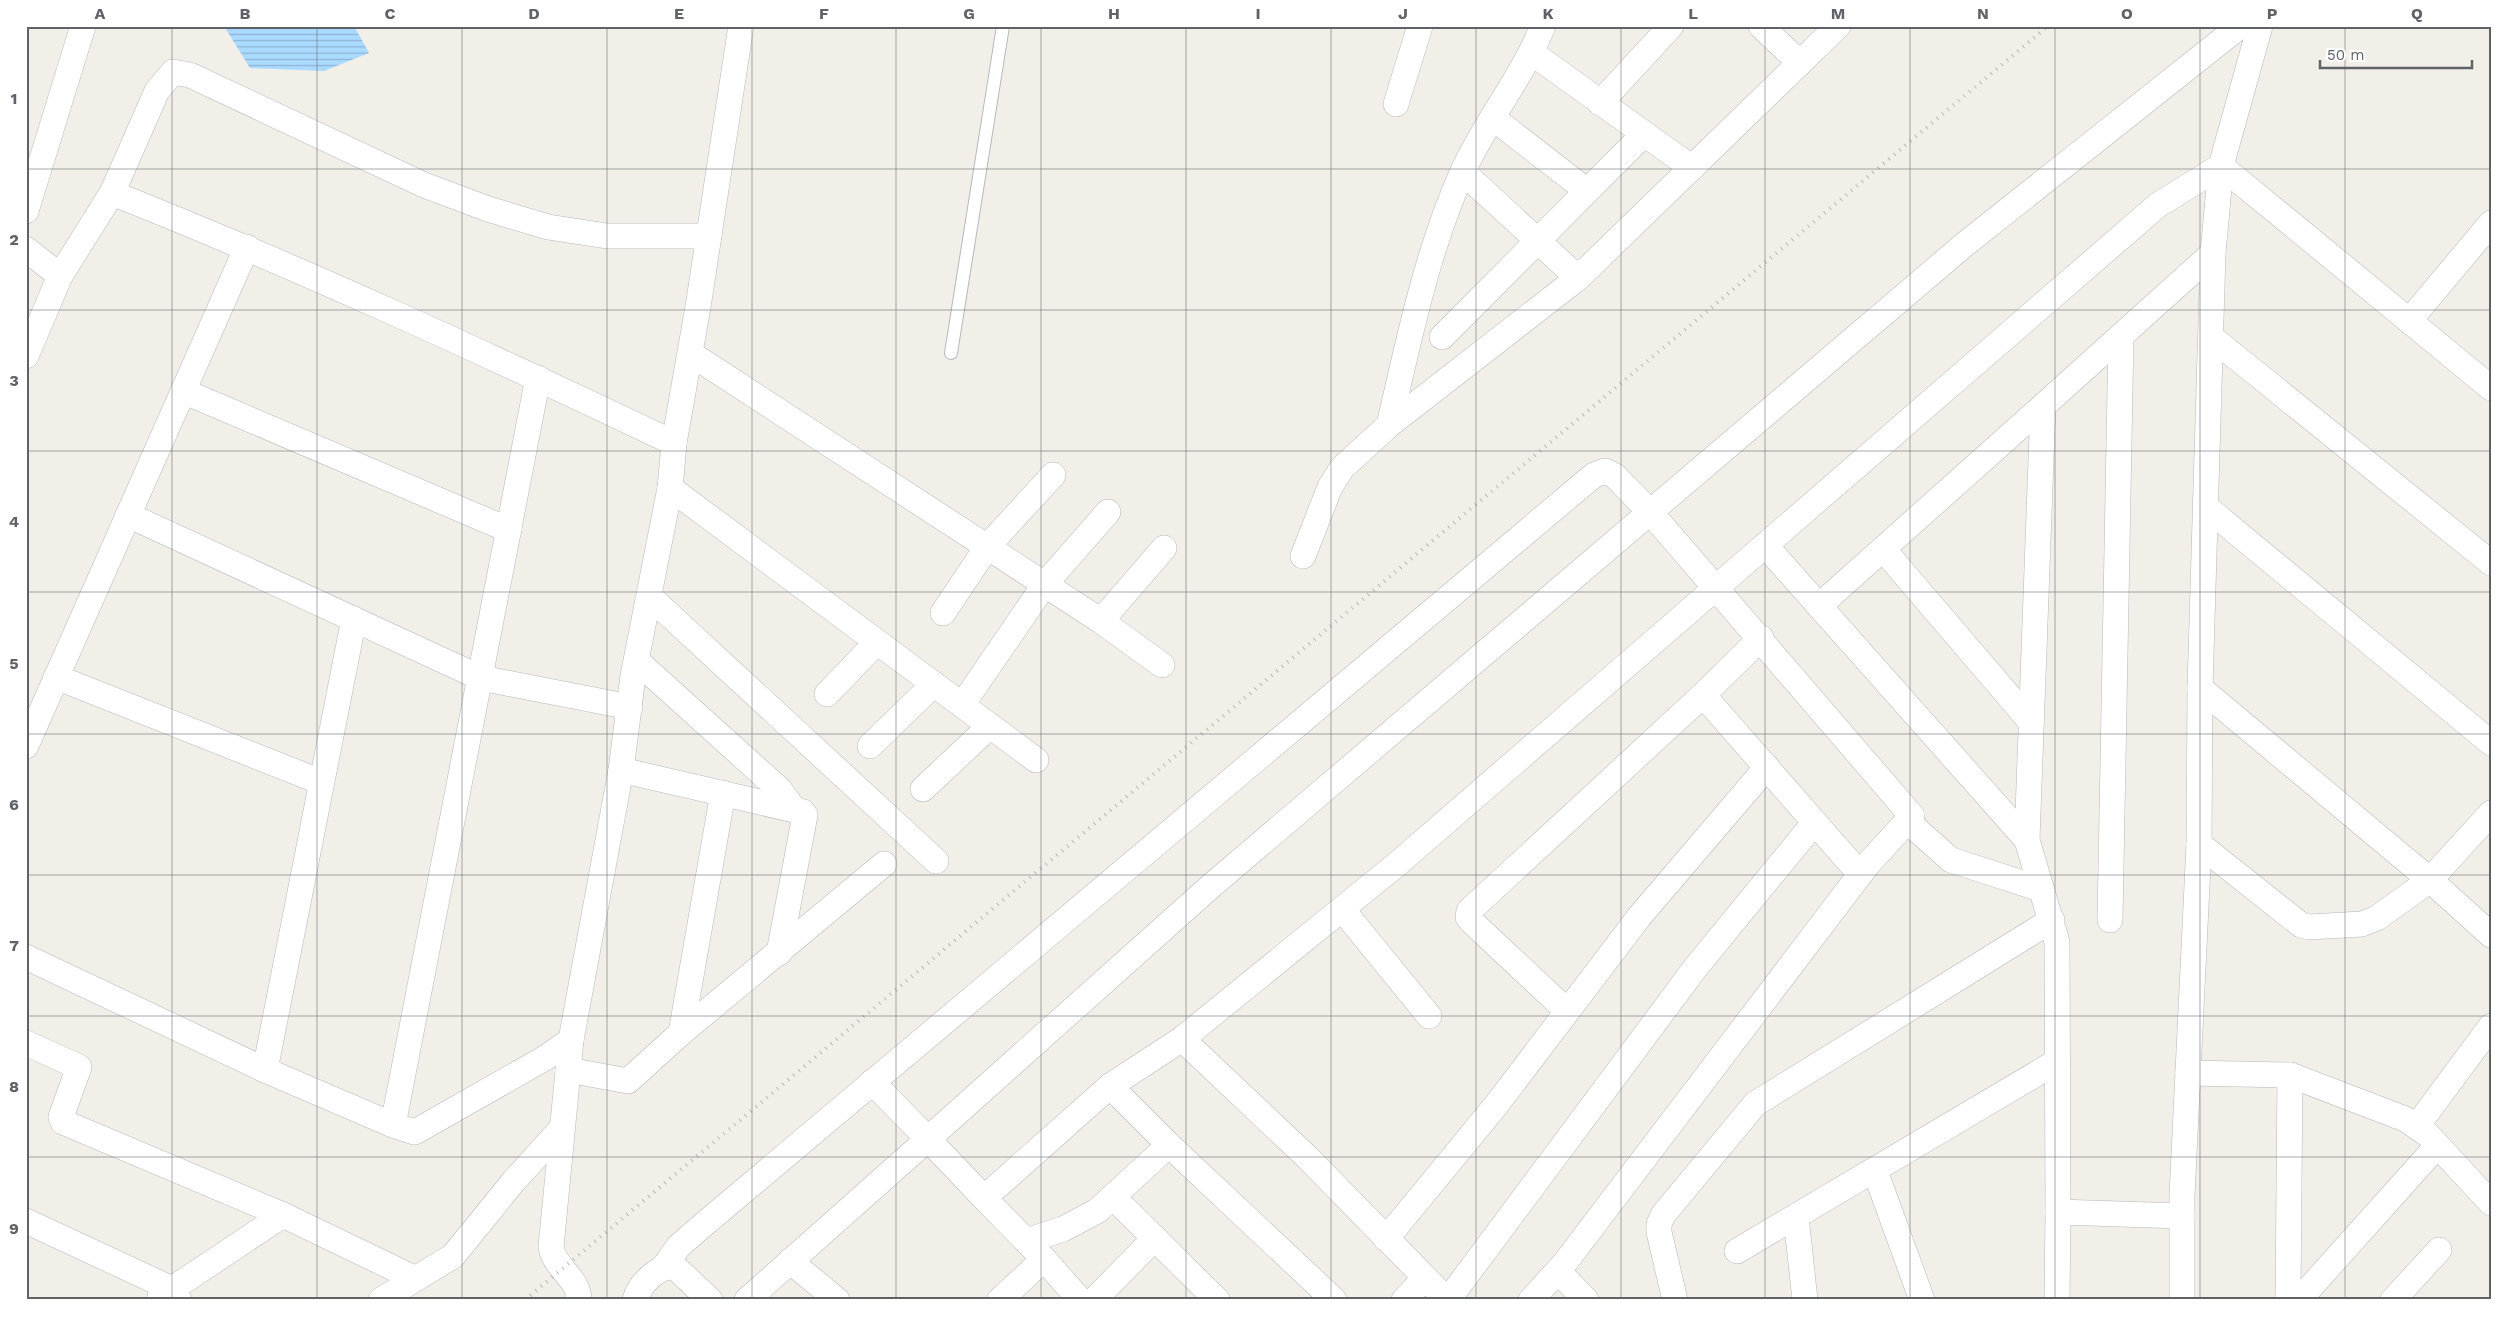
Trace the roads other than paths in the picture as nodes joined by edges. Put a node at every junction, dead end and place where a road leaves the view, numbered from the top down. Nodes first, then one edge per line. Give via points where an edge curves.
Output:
1 (83, 26) edge
2 (741, 26) edge
3 (1003, 26) edge
4 (1420, 26) edge
5 (1542, 26) edge
6 (1671, 26) edge
7 (1760, 26) edge
8 (1838, 26) edge
9 (2240, 26) edge
10 (2260, 26) edge
11 (1532, 53) junction
12 (1800, 63) junction
13 (1600, 103) junction
14 (1396, 104) dead end
15 (1493, 118) junction
16 (1644, 134) junction
17 (2222, 166) junction
18 (1692, 168) junction
19 (1462, 172) junction
20 (1587, 191) junction
21 (112, 193) junction
22 (26, 211) edge
23 (2491, 223) edge
24 (709, 236) junction
25 (1537, 241) junction
26 (247, 247) junction
27 (26, 249) edge
28 (2213, 253) junction
29 (60, 276) junction
30 (1578, 278) junction
31 (2409, 321) junction
32 (2121, 336) junction
33 (1442, 337) dead end
34 (2211, 337) junction
35 (951, 353) dead end
36 (691, 354) junction
37 (26, 356) edge
38 (538, 378) junction
39 (2491, 388) edge
40 (183, 390) junction
41 (2043, 406) junction
42 (1389, 425) junction
43 (674, 443) junction
44 (1053, 475) dead end
45 (670, 488) junction
46 (2206, 507) junction
47 (1108, 512) dead end
48 (1651, 513) junction
49 (128, 515) junction
50 (509, 530) junction
51 (1765, 545) junction
52 (988, 547) junction
53 (1164, 548) dead end
54 (1883, 549) junction
55 (1303, 556) dead end
56 (2491, 563) edge
57 (1045, 584) junction
58 (1716, 587) junction
59 (650, 597) junction
60 (1819, 606) junction
61 (943, 614) dead end
62 (354, 619) junction
63 (1101, 621) junction
64 (1761, 638) junction
65 (877, 642) junction
66 (637, 661) junction
67 (1162, 665) dead end
68 (56, 677) junction
69 (481, 678) junction
70 (934, 684) junction
71 (2200, 688) junction
72 (827, 694) dead end
73 (1703, 694) junction
74 (962, 705) junction
75 (630, 707) junction
76 (2031, 722) junction
77 (990, 726) junction
78 (2491, 743) edge
79 (26, 746) edge
80 (870, 746) dead end
81 (1036, 760) dead end
82 (1767, 767) junction
83 (621, 770) junction
84 (321, 782) junction
85 (923, 789) dead end
86 (723, 793) junction
87 (793, 808) junction
88 (2491, 813) edge
89 (1908, 822) junction
90 (1814, 823) junction
91 (2027, 840) junction
92 (2199, 844) junction
93 (936, 861) dead end
94 (884, 864) dead end
95 (1860, 874) junction
96 (2430, 880) junction
97 (2041, 889) junction
98 (1342, 910) junction
99 (2052, 920) junction
100 (2110, 920) dead end
101 (2491, 935) edge
102 (779, 953) junction
103 (26, 957) edge
104 (1567, 1011) junction
105 (1430, 1016) dead end
106 (2491, 1026) edge
107 (681, 1033) junction
108 (1182, 1039) junction
109 (571, 1040) junction
110 (26, 1043) edge
111 (2058, 1061) junction
112 (265, 1070) junction
113 (568, 1070) junction
114 (2188, 1073) junction
115 (2290, 1075) junction
116 (872, 1082) junction
117 (1110, 1086) junction
118 (393, 1125) junction
119 (2417, 1126) junction
120 (562, 1128) junction
121 (928, 1139) junction
122 (1169, 1145) junction
123 (2437, 1146) junction
124 (1875, 1170) junction
125 (1113, 1197) junction
126 (984, 1198) junction
127 (2491, 1203) edge
128 (2058, 1212) junction
129 (283, 1215) junction
130 (2182, 1216) junction
131 (1796, 1218) junction
132 (26, 1221) edge
133 (1156, 1238) junction
134 (1386, 1238) junction
135 (1026, 1241) junction
136 (2438, 1250) dead end
137 (1737, 1251) dead end
138 (1044, 1259) junction
139 (790, 1261) junction
140 (664, 1267) junction
141 (1558, 1271) junction
142 (414, 1278) junction
143 (1425, 1278) junction
144 (170, 1296) edge
145 (381, 1300) edge
146 (579, 1300) edge
147 (635, 1300) edge
148 (710, 1300) edge
149 (747, 1300) edge
150 (838, 1300) edge
151 (1000, 1300) edge
152 (1080, 1300) edge
153 (1094, 1300) edge
154 (1217, 1300) edge
155 (1334, 1300) edge
156 (1404, 1300) edge
157 (1448, 1300) edge
158 (1531, 1300) edge
159 (1586, 1300) edge
160 (1674, 1300) edge
161 (1805, 1300) edge
162 (1922, 1300) edge
163 (2057, 1300) edge
164 (2182, 1300) edge
165 (2288, 1300) edge
166 (2298, 1300) edge
167 (2393, 1300) edge

1 - 22 street
2 - 24 street
3 - 35 lane
4 - 14 street
5 - 11 street
6 - 13 street
7 - 12 street
8 - 12 street
9 - 48 street via 1964,245
10 - 17 street
11 - 13 street
11 - 15 street
12 - 18 street
13 - 16 street
15 - 19 street
15 - 20 street
16 - 18 street
16 - 20 street
17 - 28 street
17 - 31 street
17 - 51 street via 2158,205
18 - 30 street
19 - 25 street
19 - 42 street via 1429,257
20 - 25 street
21 - 24 street via 157,91 173,72 190,75 424,186 488,209 548,227 607,236
21 - 26 street
21 - 29 street
23 - 31 street
24 - 36 street
25 - 30 street
25 - 33 street
26 - 38 street
26 - 40 street
27 - 29 street
28 - 32 street
28 - 34 street
29 - 37 street
30 - 42 street
31 - 39 street
32 - 41 street
32 - 100 street
34 - 46 street
34 - 56 street
36 - 43 street
36 - 52 street
38 - 43 street
38 - 50 street
40 - 49 street
40 - 50 street
41 - 54 street
41 - 76 street
42 - 55 street via 1335,478
43 - 45 street
44 - 52 street
45 - 59 street
45 - 65 street
46 - 71 street
46 - 78 street
47 - 57 street
48 - 58 street
48 - 116 street via 1614,476 1605,472 1594,475
48 - 121 street via 1211,886
49 - 62 street
49 - 68 street
50 - 69 street
51 - 58 street
51 - 60 street
52 - 57 street
52 - 61 street
53 - 63 street
54 - 60 street
54 - 76 street
57 - 63 street
57 - 74 street
58 - 64 street
58 - 98 street
59 - 66 street
59 - 93 street
60 - 91 street
62 - 69 street
62 - 84 street
63 - 67 street
64 - 73 street
64 - 89 street via 1909,810 1912,816
65 - 70 street
65 - 72 street
66 - 75 street
66 - 87 street via 780,790
68 - 79 street
68 - 84 street
69 - 75 street
69 - 118 street
70 - 74 street
70 - 80 street
71 - 92 street
71 - 96 street
73 - 82 street
73 - 104 street via 1469,911 1468,917 1472,922
74 - 77 street
75 - 83 street
76 - 91 street
77 - 81 street
77 - 85 street
82 - 90 street
82 - 104 street via 1639,917
83 - 86 street
83 - 109 street
84 - 112 street
86 - 87 street
86 - 107 street
87 - 102 street via 804,815
88 - 96 street
89 - 95 street
89 - 97 street via 1951,860
90 - 95 street
90 - 157 street via 1700,963
91 - 97 street
92 - 96 street via 2293,920 2309,927 2370,922
92 - 114 street
94 - 102 street
95 - 141 street
96 - 101 street
97 - 99 street
98 - 105 street
98 - 108 street
99 - 111 street via 2057,942
99 - 160 street via 1755,1104 1659,1224
102 - 107 street
103 - 112 street
104 - 134 street via 1497,1104
106 - 119 street
107 - 113 street via 628,1081
108 - 117 street
108 - 134 street
109 - 113 street
109 - 118 street via 546,1058 415,1132
110 - 129 street via 79,1067 61,1117 63,1122
111 - 124 street
111 - 128 street
112 - 118 street
113 - 120 street
114 - 115 street
114 - 130 street
115 - 119 street
115 - 165 street
116 - 121 street
116 - 140 street via 678,1247
117 - 122 street
117 - 126 street
119 - 123 street
120 - 142 street via 507,1189 461,1249
120 - 146 street via 551,1247 576,1285
121 - 126 street
121 - 139 street
122 - 125 street
122 - 155 street
123 - 127 street
123 - 166 street
124 - 131 street
124 - 162 street
125 - 133 street
125 - 135 street via 1097,1211 1063,1229
126 - 135 street
128 - 130 street
128 - 163 street
129 - 142 street
129 - 144 street
130 - 164 street
131 - 137 street
131 - 161 street
132 - 144 street
133 - 153 street
133 - 154 street
134 - 143 street
135 - 138 street
136 - 167 street
138 - 151 street
138 - 152 street
139 - 149 street
139 - 150 street
140 - 147 street via 642,1286
140 - 148 street via 676,1268
141 - 158 street
141 - 159 street
142 - 145 street
143 - 156 street
143 - 157 street

